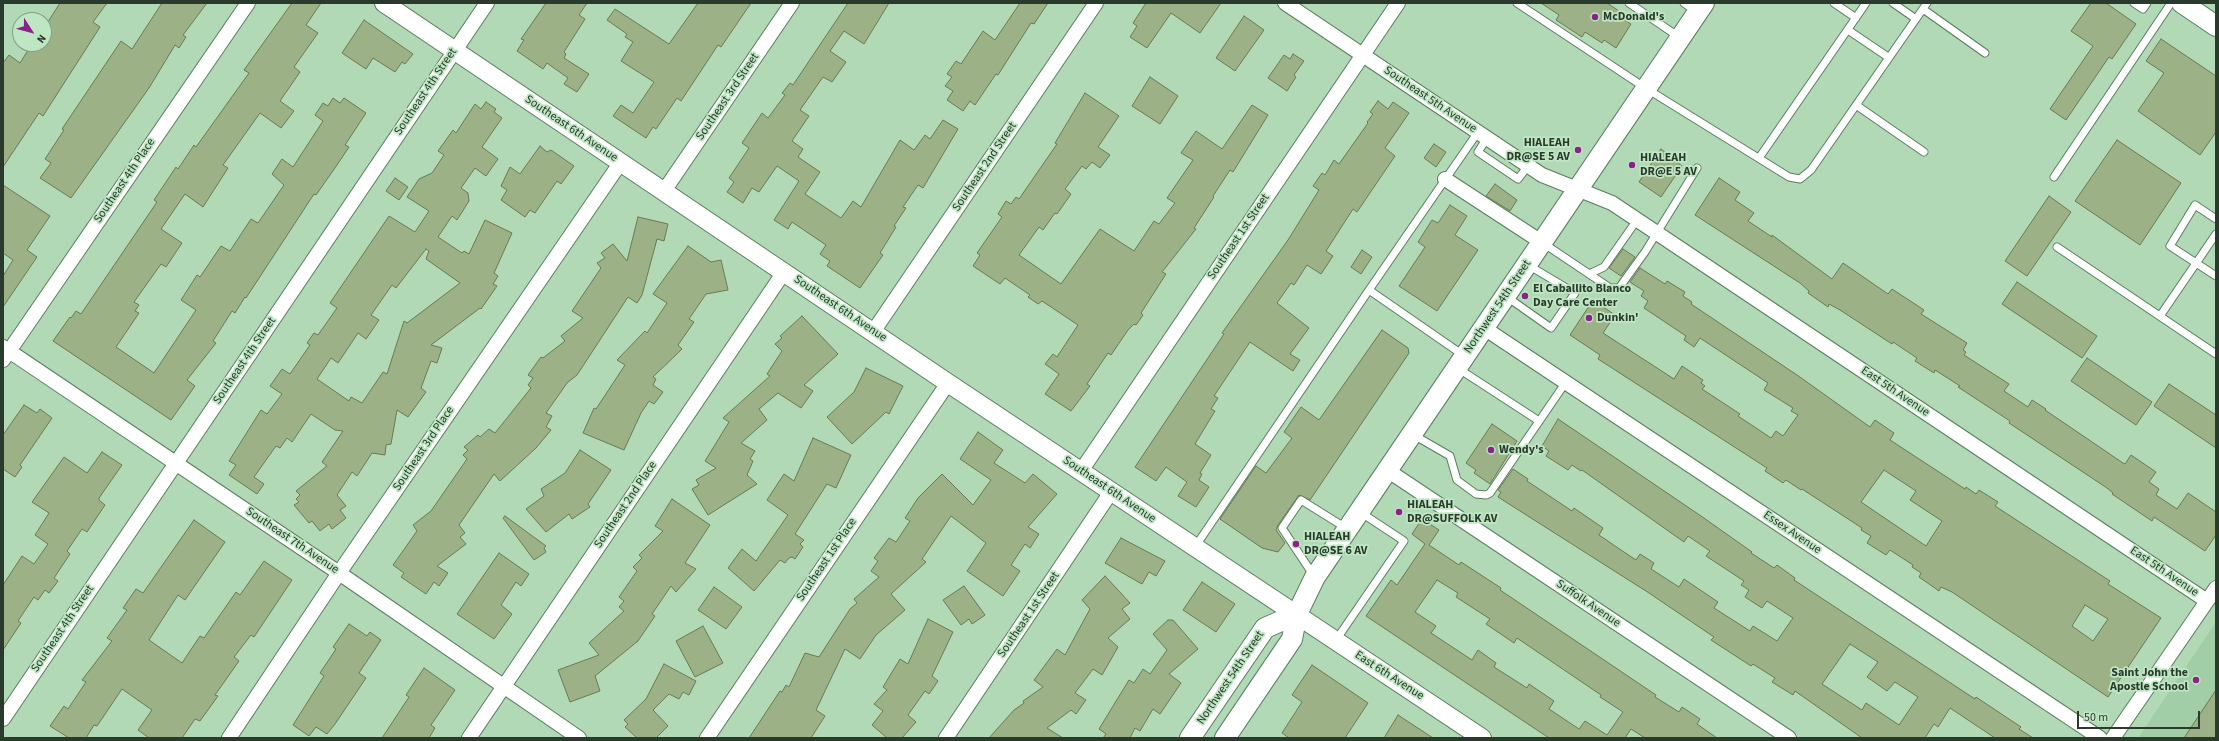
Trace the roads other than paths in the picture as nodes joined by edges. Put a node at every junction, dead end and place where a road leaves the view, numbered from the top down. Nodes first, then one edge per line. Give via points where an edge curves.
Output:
1 (248, 3) edge
2 (384, 3) edge
3 (487, 3) edge
4 (792, 3) edge
5 (1096, 3) edge
6 (1285, 3) edge
7 (1398, 3) edge
8 (1516, 3) edge
9 (1628, 3) edge
10 (1834, 3) edge
11 (1866, 3) edge
12 (1893, 3) edge
13 (2134, 3) edge
14 (2147, 3) edge
15 (2171, 3) edge
16 (2182, 3) edge
17 (1695, 6) edge
18 (1925, 6) edge
19 (1856, 18) junction
20 (1916, 19) junction
21 (2216, 26) edge
22 (1848, 30) junction
23 (1681, 38) junction
24 (455, 50) junction
25 (1985, 53) dead end
26 (1363, 55) junction
27 (1888, 57) junction
28 (1647, 89) junction
29 (1856, 105) junction
30 (1482, 135) junction
31 (1924, 152) dead end
32 (1759, 158) junction
33 (621, 162) junction
34 (1697, 168) dead end
35 (2054, 177) dead end
36 (1446, 179) junction
37 (1579, 189) junction
38 (664, 191) junction
39 (2216, 219) edge
40 (1637, 220) junction
41 (1657, 233) junction
42 (2216, 234) edge
43 (1543, 243) junction
44 (2057, 247) dead end
45 (2196, 263) junction
46 (1528, 264) junction
47 (784, 272) junction
48 (1589, 274) junction
49 (2216, 276) edge
50 (1369, 290) junction
51 (1506, 297) junction
52 (2160, 316) junction
53 (1484, 328) junction
54 (873, 332) junction
55 (5, 352) edge
56 (2216, 354) edge
57 (1461, 362) junction
58 (948, 382) junction
59 (1566, 382) junction
60 (1539, 421) junction
61 (1412, 434) junction
62 (176, 463) junction
63 (1387, 470) junction
64 (1081, 471) junction
65 (1111, 492) junction
66 (1360, 512) junction
67 (1348, 529) junction
68 (1195, 547) junction
69 (340, 573) junction
70 (1315, 577) junction
71 (2216, 588) edge
72 (2207, 601) junction
73 (1297, 614) junction
74 (1336, 641) junction
75 (503, 687) junction
76 (3, 719) edge
77 (1473, 735) edge
78 (229, 738) edge
79 (469, 738) edge
80 (579, 738) edge
81 (707, 738) edge
82 (946, 738) edge
83 (1190, 738) edge
84 (1226, 738) edge
85 (1789, 738) edge
86 (2100, 738) edge
87 (2113, 738) edge

1 - 55 street, Southeast 4th Place
2 - 24 street, Southeast 6th Avenue
3 - 24 street, Southeast 4th Street
4 - 38 street, Southeast 3rd Street
5 - 54 street, Southeast 2nd Street
6 - 26 street, Southeast 5th Avenue
7 - 26 street, Southeast 1st Street
8 - 28 lane
9 - 23 lane
10 - 19 lane
11 - 19 lane
12 - 20 lane
13 - 14 lane via 2143,9
15 - 35 lane
16 - 21 main road
17 - 23 main road, Northwest 54th Street
18 - 20 lane
18 - 25 lane
19 - 22 lane
20 - 27 lane
22 - 27 lane
22 - 32 lane
23 - 28 main road, Northwest 54th Street
24 - 33 street, Southeast 6th Avenue
24 - 62 street, Southeast 4th Street
26 - 30 street, Southeast 5th Avenue
26 - 64 street, Southeast 1st Street
27 - 29 lane
28 - 32 lane
28 - 37 main road, Northwest 54th Street
29 - 31 lane
29 - 32 lane via 1811,170 1800,179 1789,177
30 - 36 lane
30 - 37 street, Southeast 5th Avenue via 1542,175
33 - 38 street, Southeast 6th Avenue
33 - 69 street, Southeast 3rd Place
34 - 41 lane
36 - 43 street
36 - 50 lane
37 - 40 street, East 5th Avenue via 1612,204
37 - 43 main road, Northwest 54th Street
38 - 47 street, Southeast 6th Avenue
39 - 45 lane via 2195,205 2170,246
40 - 41 street, East 5th Avenue
40 - 48 lane via 1604,267
41 - 48 lane via 1619,288 1610,288
41 - 72 street, East 5th Avenue
42 - 45 lane
43 - 46 main road, Northwest 54th Street
43 - 48 lane
44 - 52 lane
45 - 49 lane
45 - 52 lane
46 - 51 main road, Northwest 54th Street
46 - 51 lane via 1575,293 1551,328
47 - 54 street, Southeast 6th Avenue
47 - 75 street, Southeast 2nd Place
50 - 57 lane
50 - 68 lane
51 - 53 main road, Northwest 54th Street
52 - 56 lane
53 - 57 main road, Northwest 54th Street
53 - 59 street, Essex Avenue
54 - 58 street, Southeast 6th Avenue
55 - 62 street, Southeast 7th Avenue
57 - 60 lane
57 - 61 main road, Northwest 54th Street
58 - 64 street, Southeast 6th Avenue
58 - 81 street, Southeast 1st Place
59 - 60 lane
59 - 86 street, Essex Avenue
60 - 61 lane via 1490,493 1486,495 1476,494 1457,480 1450,456
61 - 63 main road, Northwest 54th Street
62 - 69 street, Southeast 7th Avenue
62 - 76 street, Southeast 4th Street
63 - 66 main road, Northwest 54th Street
63 - 85 street, Suffolk Avenue
64 - 65 street, Southeast 6th Avenue
65 - 68 street, Southeast 6th Avenue
65 - 82 street, Southeast 1st Street
66 - 67 main road, Northwest 54th Street
66 - 74 lane via 1404,541
67 - 70 main road, Northwest 54th Street
67 - 70 lane via 1301,500 1282,528
68 - 73 street, Southeast 6th Avenue
69 - 75 street, Southeast 7th Avenue
69 - 78 street, Southeast 3rd Place
70 - 73 main road, Northwest 54th Street
71 - 72 street
72 - 87 street
73 - 74 street, East 6th Avenue
73 - 83 main road, Northwest 54th Street via 1265,628
73 - 84 main road, Northwest 54th Street via 1292,639
74 - 77 street, East 6th Avenue
75 - 79 street, Southeast 2nd Place
75 - 80 street, Southeast 7th Avenue

